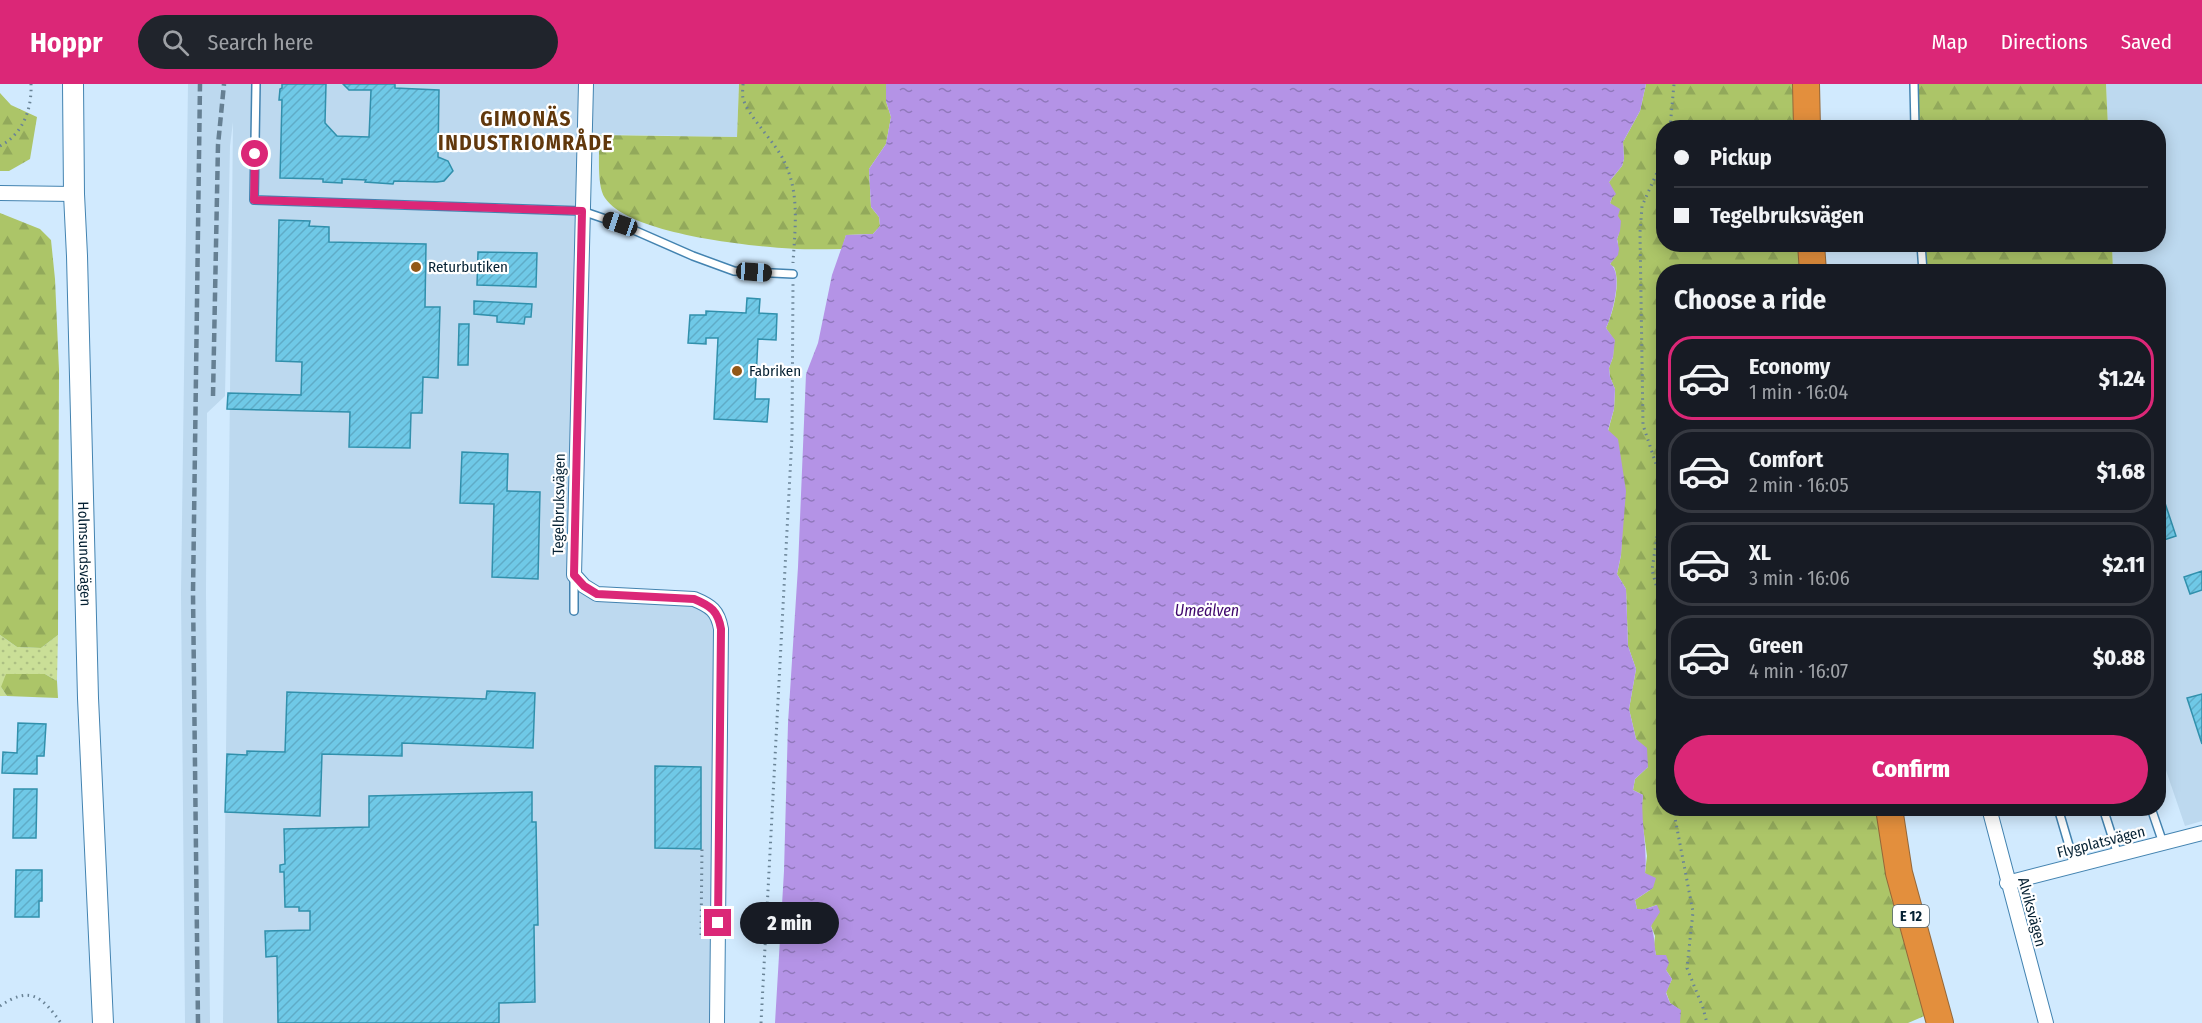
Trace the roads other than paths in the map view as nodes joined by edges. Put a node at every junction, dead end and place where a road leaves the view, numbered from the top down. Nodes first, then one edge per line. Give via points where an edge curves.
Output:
1 (73, 84) edge
2 (256, 84) edge
3 (586, 84) edge
4 (1806, 84) edge
5 (1914, 84) edge
6 (1807, 120) edge
7 (1915, 120) edge
8 (0, 193) edge
9 (74, 194) junction
10 (582, 211) junction
11 (793, 274) road end
12 (574, 575) junction
13 (574, 611) dead end
14 (1890, 816) edge
15 (1991, 816) edge
16 (2060, 816) edge
17 (2106, 816) edge
18 (2154, 816) edge
19 (2202, 833) edge
20 (2163, 843) junction
21 (2118, 855) junction
22 (2075, 866) junction
23 (2007, 883) junction
24 (103, 1023) edge
25 (717, 1023) edge
26 (1940, 1023) edge
27 (2046, 1023) edge

1 - 9 main road, Holmsundsvägen
2 - 10 lane via 254,200
3 - 10 street, Tegelbruksvägen
4 - 6 highway
5 - 7 lane
8 - 9 street
9 - 24 main road, Holmsundsvägen via 88,698
10 - 11 lane via 734,270
10 - 12 street, Tegelbruksvägen
12 - 13 lane
12 - 25 street, Tegelbruksvägen via 597,594 694,599 709,605 719,615
14 - 26 highway, E 12 via 1899,873
15 - 23 street, Alviksvägen
16 - 22 lane
17 - 21 lane
18 - 20 lane
19 - 20 street, Flygplatsvägen
20 - 21 street, Flygplatsvägen
21 - 22 street, Flygplatsvägen
22 - 23 street, Flygplatsvägen
23 - 27 street, Alviksvägen

